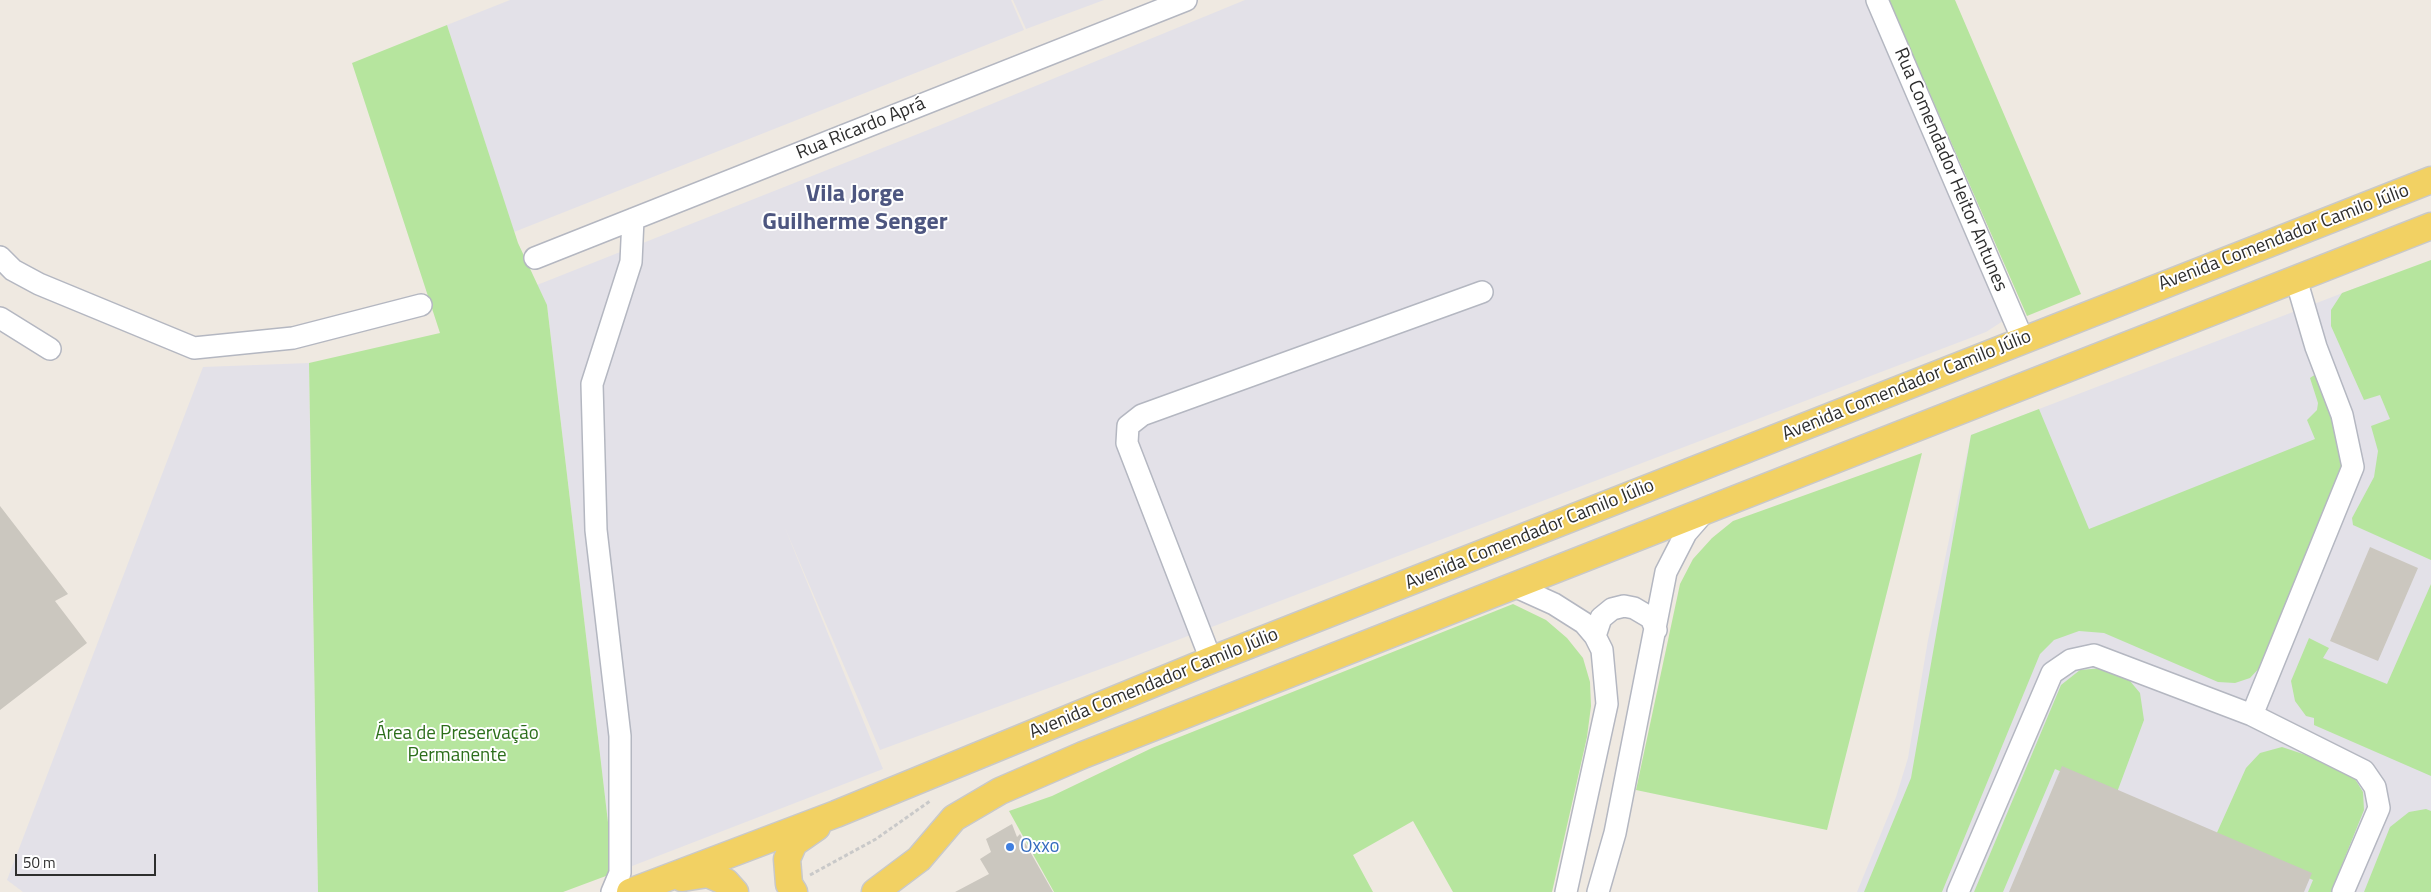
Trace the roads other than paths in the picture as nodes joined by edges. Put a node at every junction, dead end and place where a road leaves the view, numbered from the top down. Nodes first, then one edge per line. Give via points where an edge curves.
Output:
1 (1186, 0) edge
2 (1877, 0) edge
3 (2431, 180) edge
4 (634, 219) junction
5 (2431, 226) edge
6 (0, 257) edge
7 (536, 258) dead end
8 (2296, 279) junction
9 (1482, 292) dead end
10 (421, 306) dead end
11 (0, 318) edge
12 (2023, 340) junction
13 (50, 349) dead end
14 (1706, 510) junction
15 (1512, 585) junction
16 (1656, 630) junction
17 (1595, 636) junction
18 (1211, 660) junction
19 (2252, 715) junction
20 (836, 814) junction
21 (655, 882) junction
22 (612, 892) edge
23 (630, 892) edge
24 (735, 892) edge
25 (794, 892) edge
26 (875, 892) edge
27 (1566, 892) edge
28 (1598, 892) edge
29 (1958, 892) edge
30 (2343, 892) edge

1 - 4 street, Rua Ricardo Aprá
2 - 12 street, Rua Comendador Heitor Antunes
3 - 12 main road, Avenida Comendador Camilo Júlio
4 - 7 street, Rua Ricardo Aprá
4 - 22 street via 631,262 592,384 596,530 620,736 620,873
5 - 8 main road, Avenida Comendador Camilo Júlio
6 - 10 street via 13,270 39,284 194,348 293,338
8 - 14 main road, Avenida Comendador Camilo Júlio
8 - 19 street via 2316,347 2342,415 2353,467
9 - 18 street via 1142,415 1128,426 1127,443
11 - 13 street
12 - 18 main road, Avenida Comendador Camilo Júlio
14 - 15 main road, Avenida Comendador Camilo Júlio
14 - 16 street via 1686,533 1673,555 1666,572
15 - 17 street via 1568,612
15 - 26 main road, Avenida Comendador Camilo Júlio via 1170,719 1000,791 954,818 919,859
16 - 17 street via 1651,618 1624,606 1612,609 1601,618
16 - 28 street via 1615,833
17 - 27 street via 1604,657 1607,704
18 - 20 main road, Avenida Comendador Camilo Júlio
19 - 29 street via 2094,655 2071,660 2052,674
19 - 30 street via 2364,772 2375,787 2379,808
20 - 21 main road, Avenida Comendador Camilo Júlio
20 - 25 main road via 794,843 787,859 789,884
21 - 23 main road, Avenida Comendador Camilo Júlio
21 - 24 main road via 708,874 726,882

